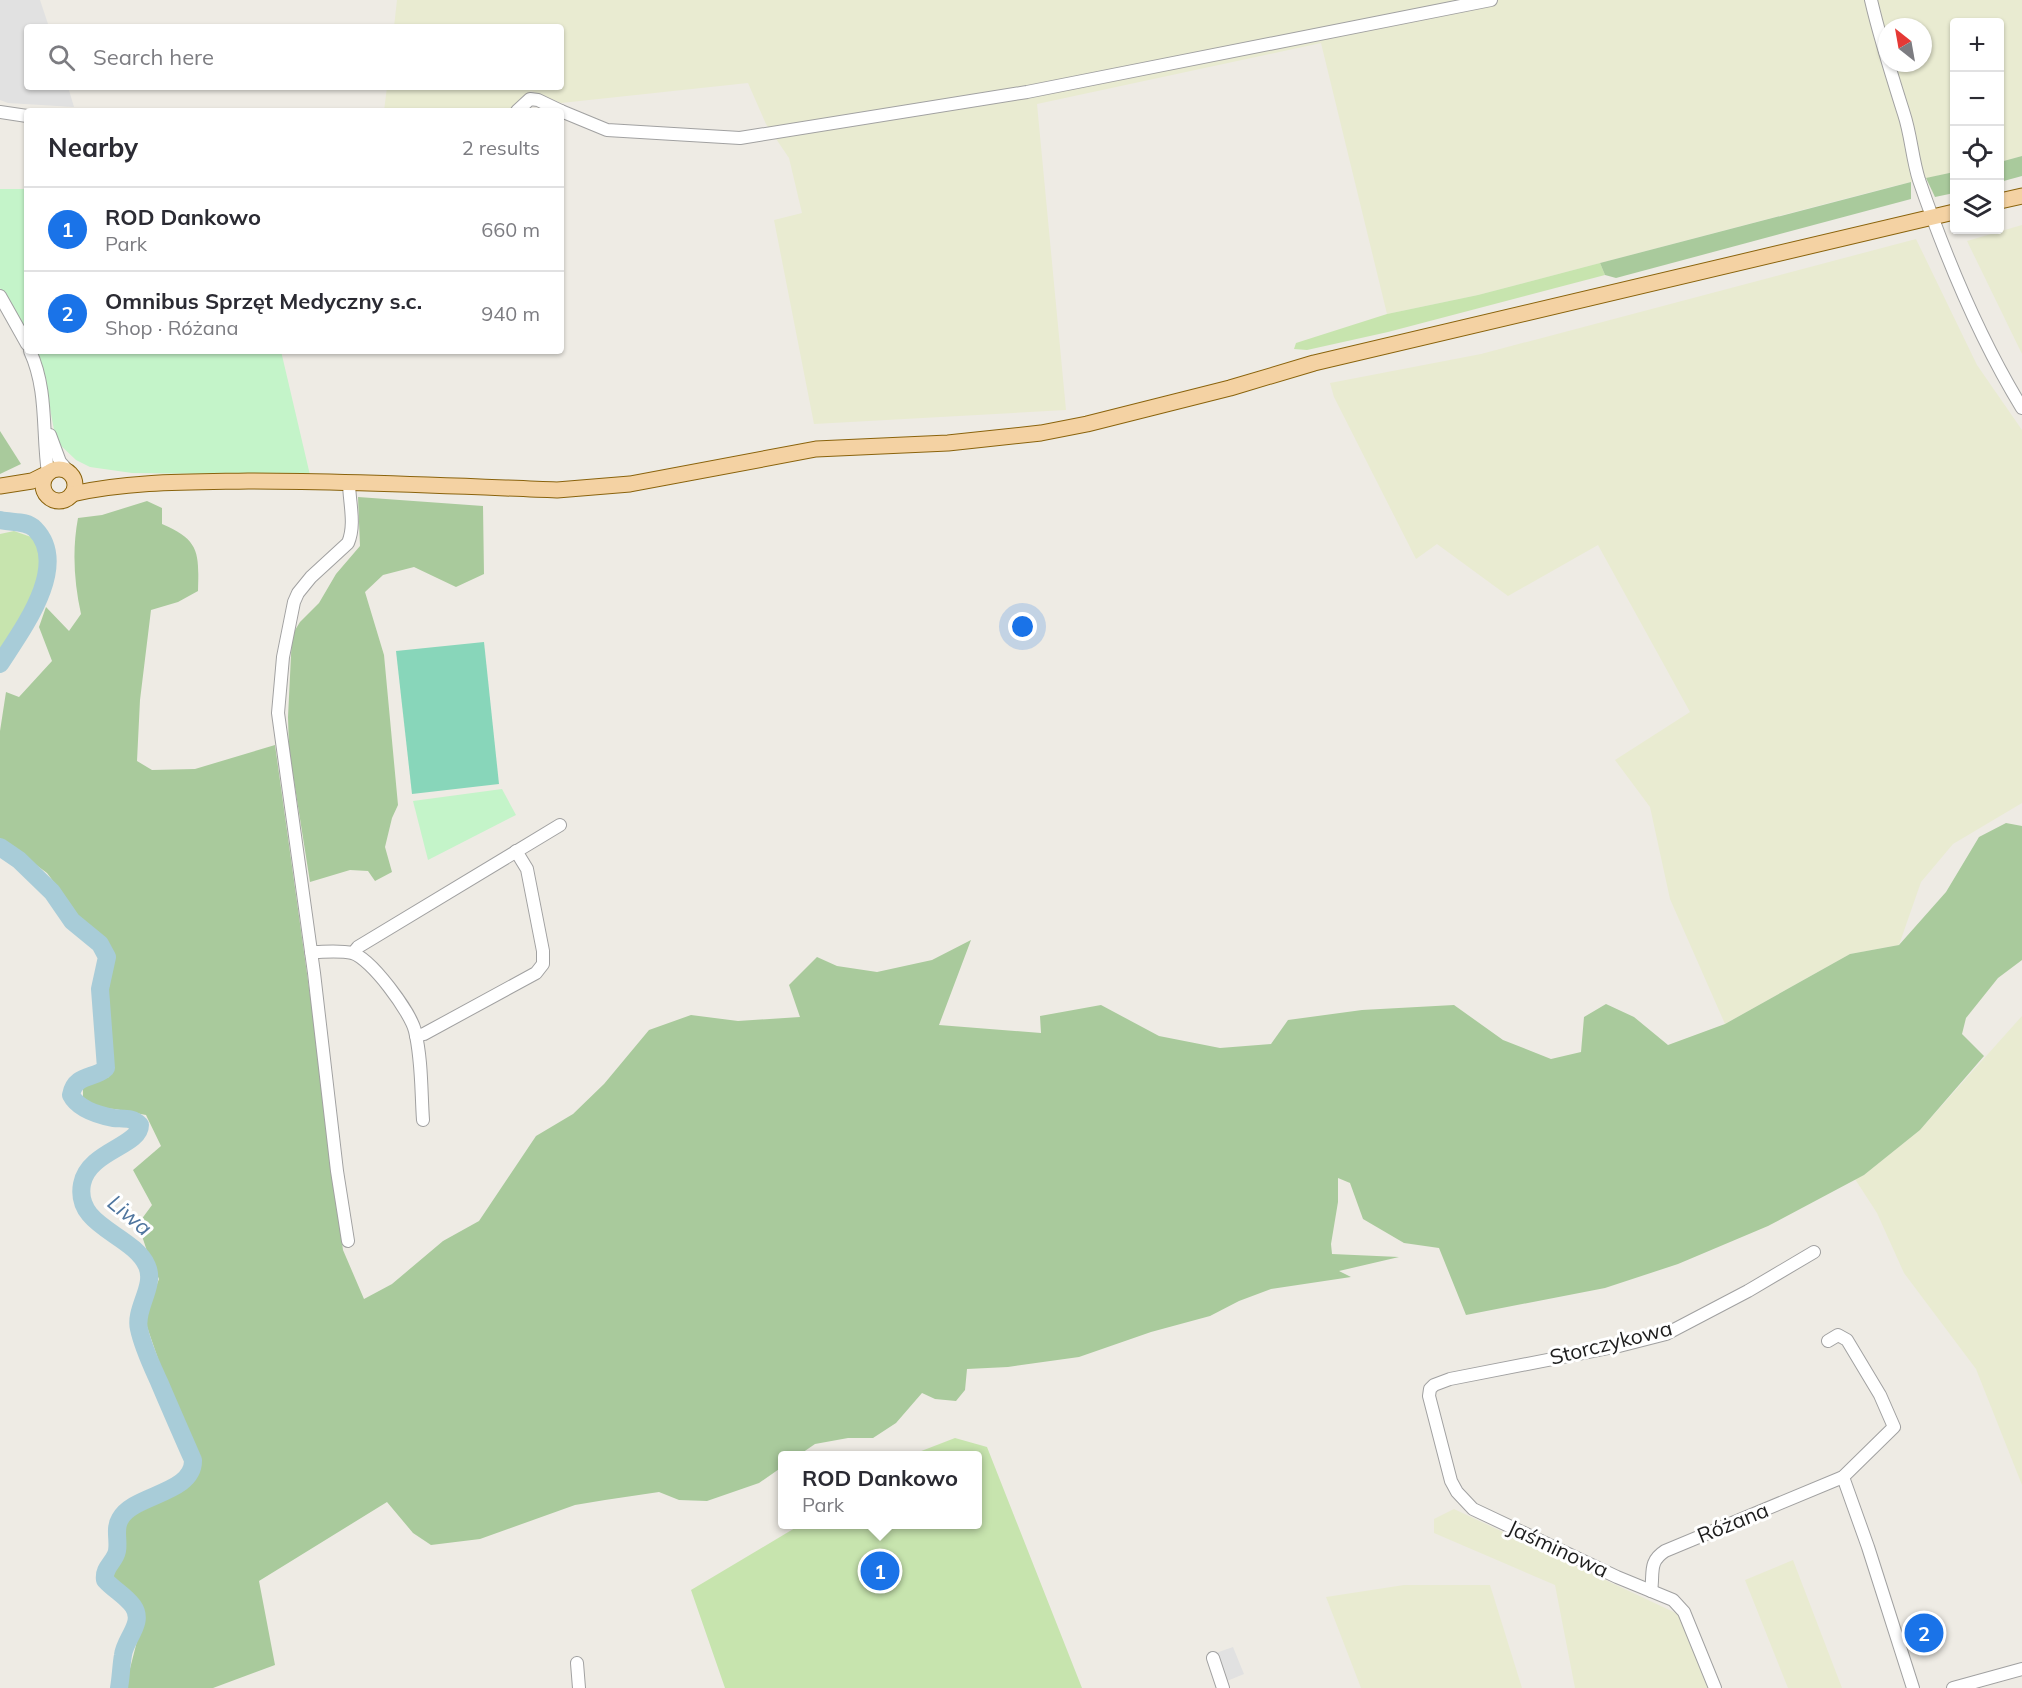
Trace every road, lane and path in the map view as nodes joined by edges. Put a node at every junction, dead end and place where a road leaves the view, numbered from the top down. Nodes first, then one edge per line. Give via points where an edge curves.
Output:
1 (1491, 0) edge
2 (1871, 0) edge
3 (520, 108) edge
4 (555, 108) edge
5 (0, 112) edge
6 (564, 112) edge
7 (24, 116) edge
8 (2022, 196) edge
9 (2004, 200) edge
10 (1950, 213) edge
11 (1934, 217) junction
12 (0, 296) edge
13 (24, 339) edge
14 (31, 354) edge
15 (2022, 408) edge
16 (46, 422) junction
17 (69, 472) junction
18 (48, 473) junction
19 (349, 482) junction
20 (142, 483) junction
21 (4, 486) edge
22 (46, 494) junction
23 (72, 494) junction
24 (560, 825) dead end
25 (516, 851) junction
26 (311, 952) junction
27 (353, 953) junction
28 (416, 1036) junction
29 (423, 1119) dead end
30 (348, 1241) dead end
31 (1814, 1252) dead end
32 (1827, 1341) dead end
33 (1430, 1389) joint
34 (1843, 1477) junction
35 (1651, 1591) junction
36 (1213, 1658) dead end
37 (577, 1663) dead end
38 (2022, 1669) edge
39 (579, 1688) edge
40 (1223, 1688) edge
41 (1715, 1688) edge
42 (1913, 1688) edge
43 (1953, 1688) edge

1 - 6 street via 1027,92 740,138 607,130
2 - 11 street via 1919,179
3 - 4 street via 530,99
5 - 7 street
8 - 9 main road
10 - 11 main road
11 - 15 street via 1979,329
11 - 19 main road via 1041,432 948,443 816,449 590,489
12 - 13 street
14 - 16 street via 38,371
16 - 17 street via 56,453
16 - 18 street
17 - 18 main road via 58,469
17 - 20 main road via 94,480
17 - 23 main road via 75,485
18 - 21 main road via 32,481
18 - 22 main road via 43,483
19 - 20 main road
19 - 26 street via 351,536 298,593 286,633 279,689 280,735
20 - 23 main road
21 - 22 main road
22 - 23 main road via 60,501
24 - 25 street
25 - 27 street
25 - 28 street via 527,869 543,964 536,973
26 - 27 street
26 - 30 street
27 - 28 street via 384,979
28 - 29 street
31 - 33 street, Storczykowa via 1666,1334 1450,1379
32 - 34 street, Różana via 1838,1335 1847,1340 1894,1427
33 - 35 street, Jaśminowa via 1451,1481 1473,1509
34 - 35 street, Różana via 1665,1551 1655,1557
34 - 42 street
35 - 41 street, Jaśminowa via 1673,1600 1684,1612
36 - 40 street
37 - 39 street
38 - 43 street

